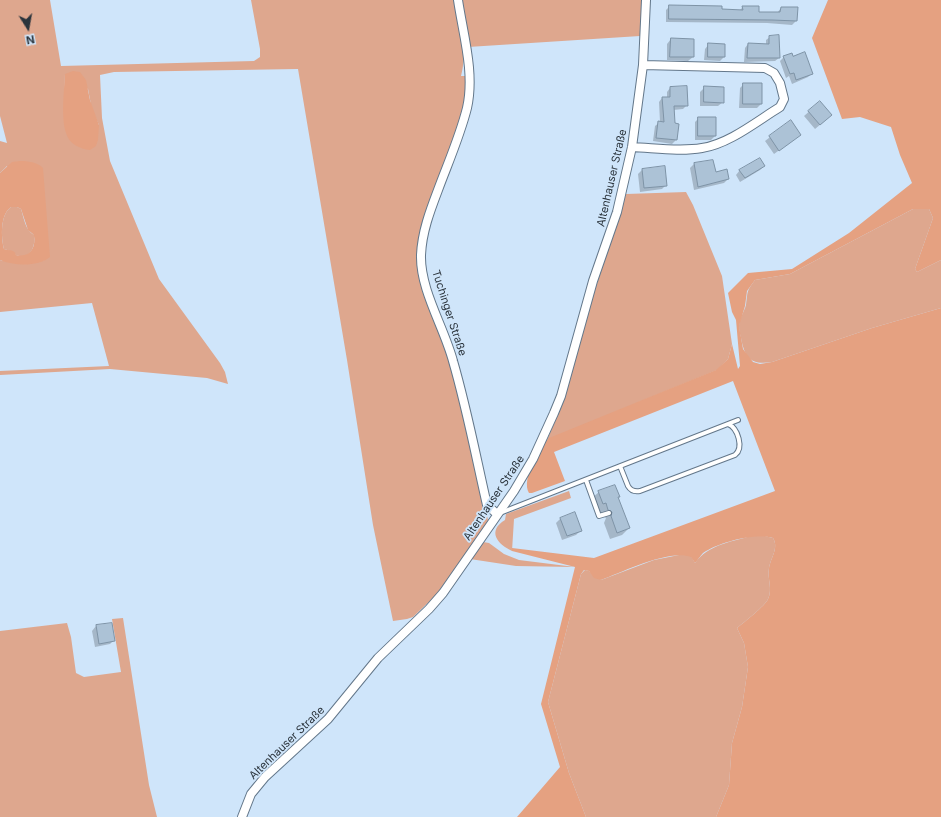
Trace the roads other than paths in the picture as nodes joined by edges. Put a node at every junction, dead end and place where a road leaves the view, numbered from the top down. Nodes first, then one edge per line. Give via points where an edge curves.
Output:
1 (458, 0) edge
2 (646, 0) edge
3 (643, 65) junction
4 (632, 147) junction
5 (738, 420) dead end
6 (727, 424) junction
7 (620, 466) junction
8 (586, 480) junction
9 (609, 513) dead end
10 (497, 514) junction
11 (242, 817) edge

1 - 10 street, Tuchinger Straße via 466,47 469,97 461,130 427,218 421,261 430,296 454,362 487,505
2 - 3 street, Altenhauser Straße
3 - 4 street, Altenhauser Straße
3 - 4 street via 765,68 774,73 780,83 784,99 780,107 725,141 703,148 678,150
4 - 10 street, Altenhauser Straße via 617,212 593,280 554,413 533,460
5 - 6 lane
6 - 7 lane
6 - 7 lane via 734,428 740,445 740,451 735,455 635,492 628,486
7 - 8 lane
8 - 9 lane via 599,516
8 - 10 lane
10 - 11 street, Altenhauser Straße via 437,601 378,658 328,719 265,777 251,794

